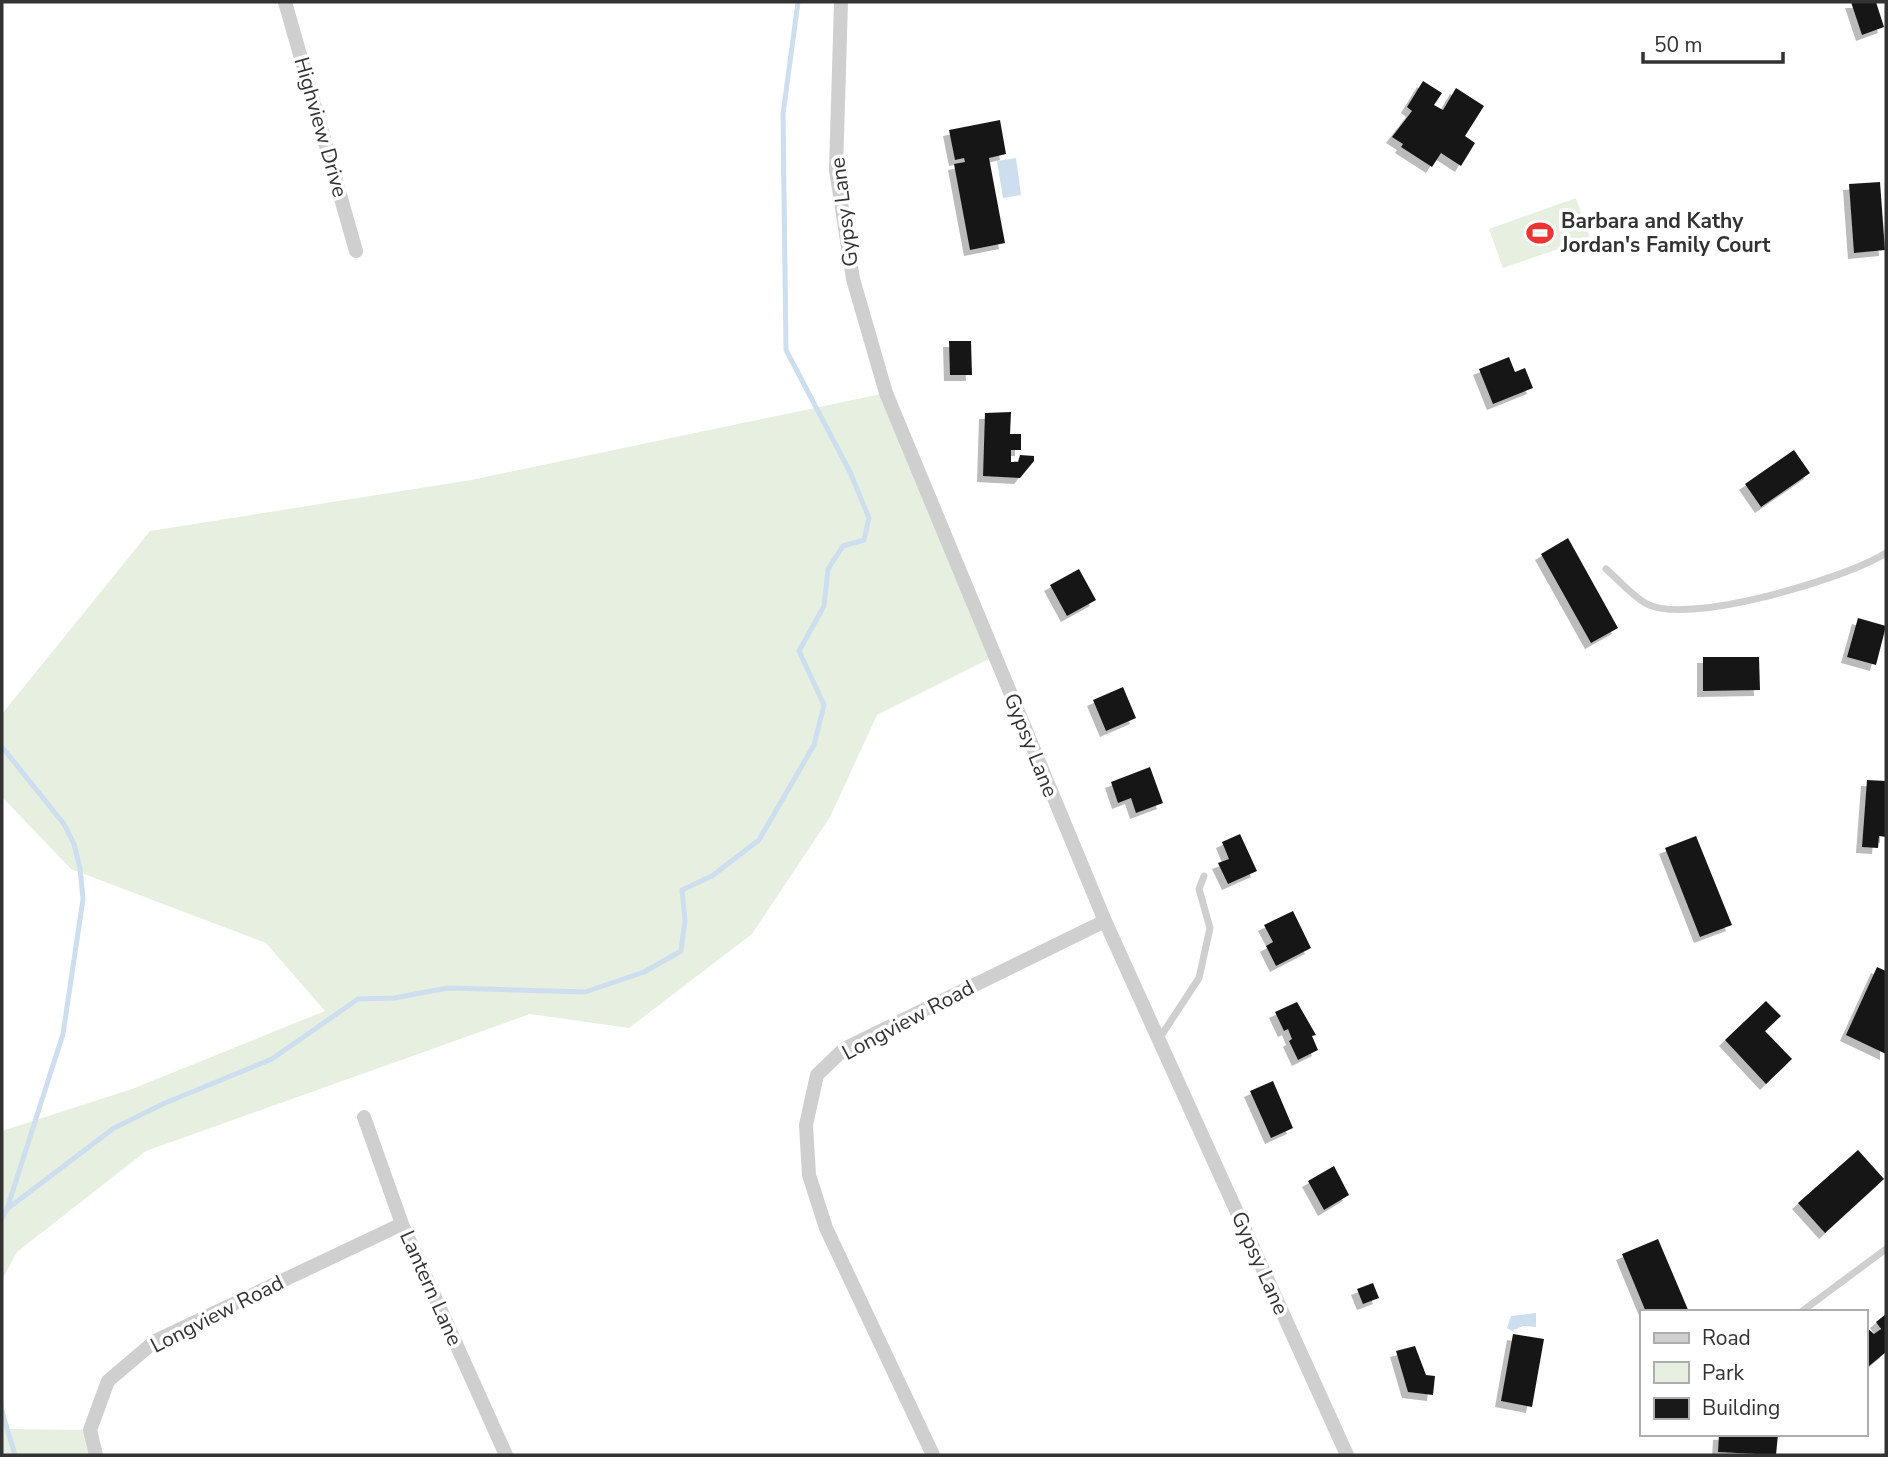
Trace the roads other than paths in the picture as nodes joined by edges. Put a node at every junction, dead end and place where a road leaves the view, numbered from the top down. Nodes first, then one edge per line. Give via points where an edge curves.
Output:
1 (285, 2) edge
2 (841, 2) edge
3 (356, 251) dead end
4 (1886, 554) edge
5 (1606, 569) dead end
6 (1204, 876) dead end
7 (1105, 921) junction
8 (1158, 1039) junction
9 (364, 1117) dead end
10 (402, 1224) junction
11 (1886, 1249) edge
12 (1804, 1310) edge
13 (96, 1455) edge
14 (506, 1455) edge
15 (933, 1455) edge
16 (1347, 1455) edge

1 - 3 street, Highview Drive
2 - 7 street, Gypsy Lane via 836,170 853,279 887,393
4 - 5 lane via 1869,565 1787,593 1708,607 1648,605
6 - 8 lane via 1199,889 1210,928 1199,978
7 - 8 street, Gypsy Lane
7 - 15 street, Longview Road via 844,1049 817,1075 806,1125 809,1175 826,1228
8 - 16 street, Gypsy Lane
9 - 10 street, Lantern Lane
10 - 13 street, Longview Road via 155,1341 108,1381 90,1430
10 - 14 street, Lantern Lane
11 - 12 lane

